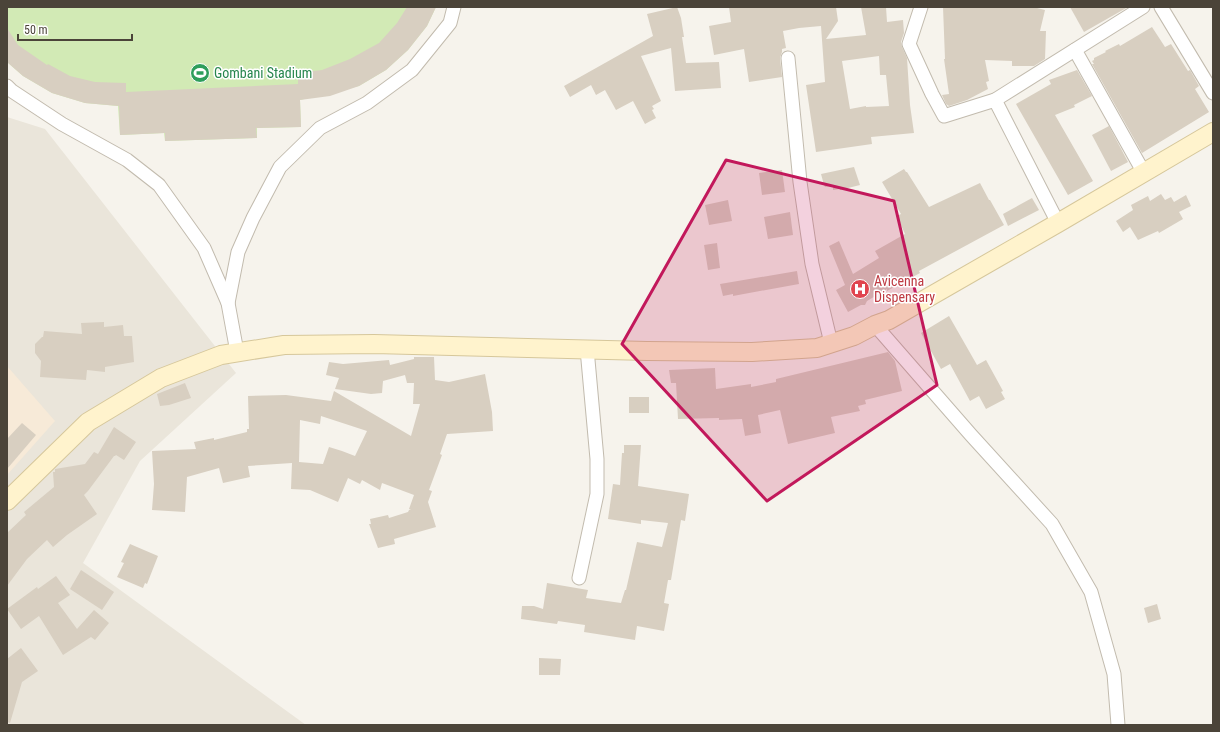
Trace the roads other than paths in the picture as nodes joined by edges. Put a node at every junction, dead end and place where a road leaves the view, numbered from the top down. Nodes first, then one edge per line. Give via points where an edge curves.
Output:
1 (454, 7) edge
2 (921, 7) edge
3 (1143, 7) edge
4 (1161, 7) edge
5 (1075, 50) junction
6 (788, 58) dead end
7 (7, 86) edge
8 (1213, 93) edge
9 (995, 100) junction
10 (1213, 132) edge
11 (1144, 173) junction
12 (1058, 223) junction
13 (228, 303) junction
14 (875, 325) junction
15 (831, 343) junction
16 (587, 349) junction
17 (237, 352) junction
18 (7, 501) edge
19 (579, 578) dead end
20 (1118, 725) edge

1 - 13 street via 450,23 412,70 367,103 320,128 280,168 238,252
2 - 9 street via 909,44 944,116
3 - 5 street
4 - 8 street
5 - 9 street
5 - 11 street
6 - 15 street via 800,182 812,264
7 - 13 street via 62,124 127,160 159,185 204,248
9 - 12 street
10 - 11 main road
11 - 12 main road
12 - 14 main road via 889,320
13 - 17 street
14 - 15 main road via 854,336
14 - 20 street via 1052,524 1091,592 1114,674
15 - 16 main road via 817,348 752,352
16 - 17 main road via 374,344 284,345
16 - 19 street via 597,459 597,494
17 - 18 main road via 221,355 161,378 88,422

